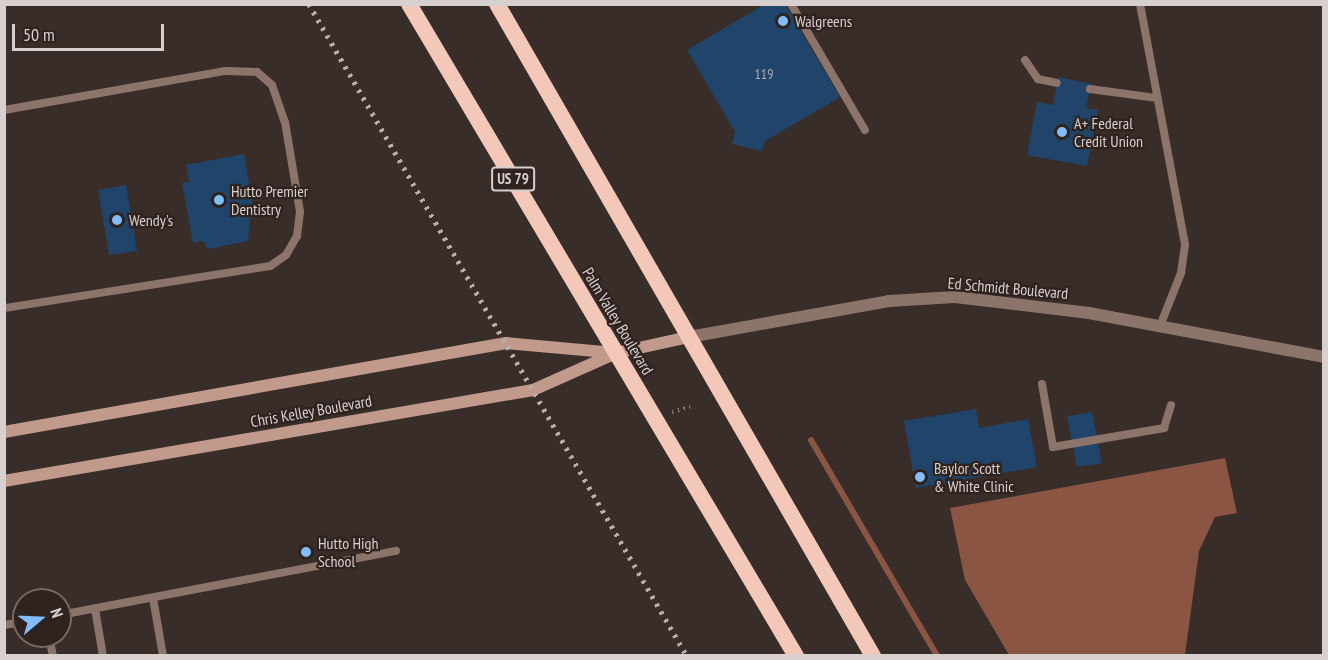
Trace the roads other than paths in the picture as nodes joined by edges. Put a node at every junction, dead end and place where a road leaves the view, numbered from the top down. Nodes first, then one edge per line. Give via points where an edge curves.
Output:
1 (410, 4) edge
2 (497, 4) edge
3 (791, 4) edge
4 (1140, 4) edge
5 (1025, 60) dead end
6 (1057, 83) dead end
7 (1090, 89) dead end
8 (1158, 98) junction
9 (4, 110) edge
10 (865, 130) dead end
11 (4, 308) edge
12 (1160, 326) junction
13 (688, 337) junction
14 (616, 353) junction
15 (1323, 357) edge
16 (1042, 384) dead end
17 (1171, 405) dead end
18 (4, 432) edge
19 (4, 481) edge
20 (396, 551) dead end
21 (153, 597) junction
22 (95, 609) junction
23 (72, 613) edge
24 (103, 656) edge
25 (163, 656) edge
26 (796, 656) edge
27 (873, 656) edge

1 - 14 highway, Palm Valley Boulevard / US 79
2 - 13 highway
3 - 10 lane
4 - 8 lane
5 - 6 lane via 1038,78
7 - 8 lane
8 - 12 lane via 1185,245 1181,273
9 - 11 lane via 226,70 257,72 272,85 285,122 300,212 297,237 286,255 270,266
12 - 13 street, Ed Schmidt Boulevard via 955,297 889,301
12 - 15 street, Ed Schmidt Boulevard
13 - 14 main road, Chris Kelley Boulevard
13 - 27 highway
14 - 18 main road, Chris Kelley Boulevard via 506,344
14 - 19 main road, Chris Kelley Boulevard via 533,390
14 - 26 highway, Palm Valley Boulevard / US 79
16 - 17 lane via 1053,447 1164,428
20 - 21 lane
21 - 22 lane
21 - 25 lane
22 - 23 lane
22 - 24 lane

